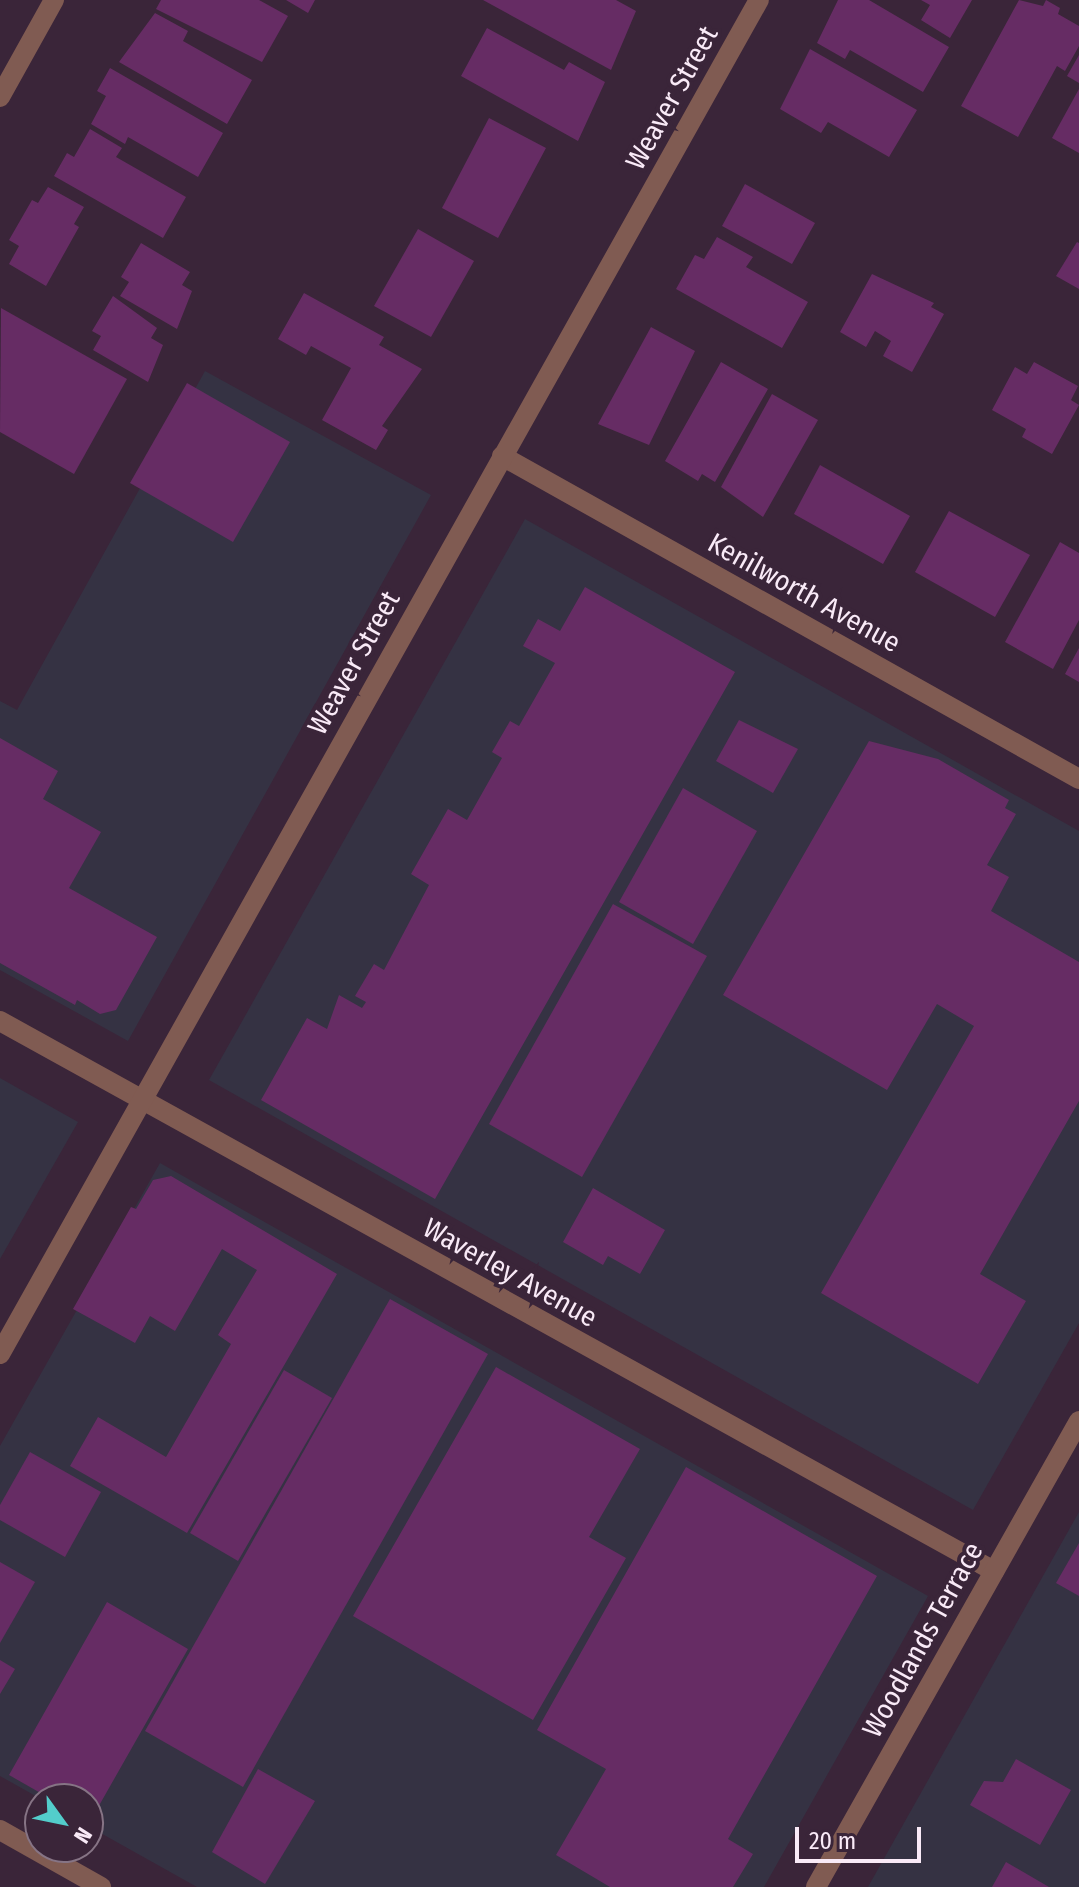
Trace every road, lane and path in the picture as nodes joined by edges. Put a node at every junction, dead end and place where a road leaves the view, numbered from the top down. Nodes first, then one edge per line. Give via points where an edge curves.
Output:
1 (54, 0) edge
2 (759, 0) edge
3 (0, 97) edge
4 (502, 456) junction
5 (1079, 779) edge
6 (0, 1021) edge
7 (142, 1102) junction
8 (0, 1354) edge
9 (1079, 1421) edge
10 (994, 1571) junction
11 (0, 1830) edge
12 (101, 1887) edge
13 (816, 1887) edge

1 - 3 street
2 - 4 street, Weaver Street
4 - 5 street, Kenilworth Avenue
4 - 7 street, Weaver Street
6 - 7 street, Waverley Avenue
7 - 8 street, Weaver Street
7 - 10 street, Waverley Avenue
9 - 10 street, Woodlands Terrace
10 - 13 street, Woodlands Terrace
11 - 12 street

